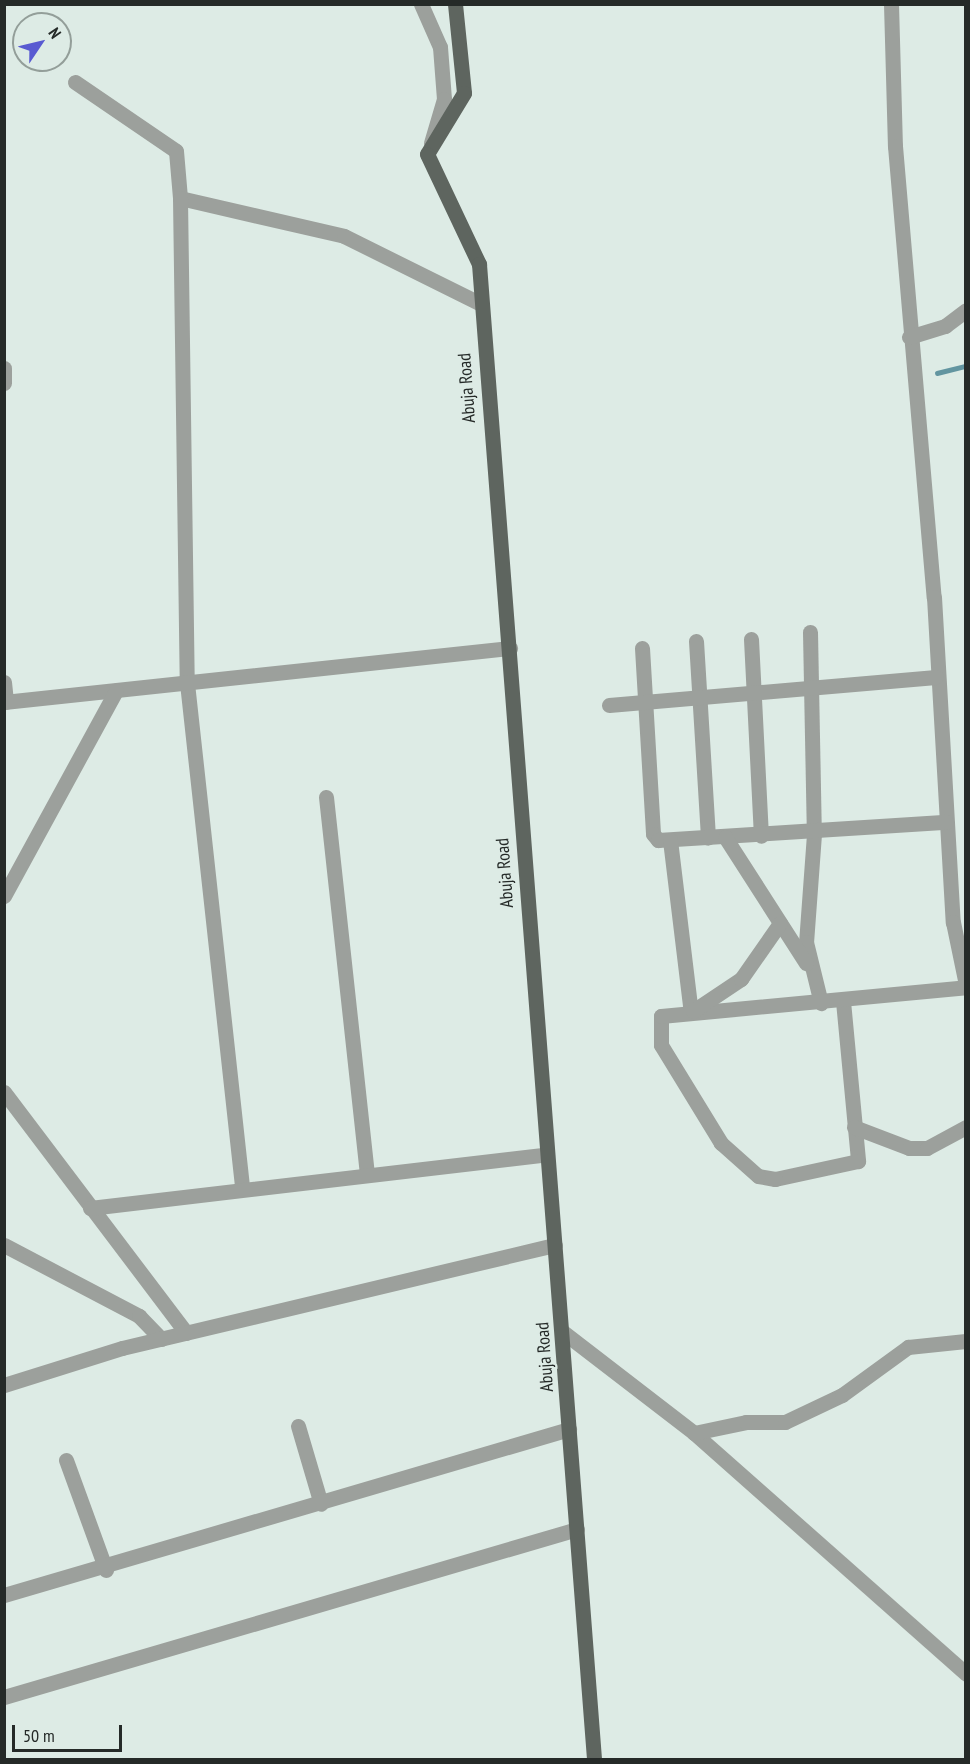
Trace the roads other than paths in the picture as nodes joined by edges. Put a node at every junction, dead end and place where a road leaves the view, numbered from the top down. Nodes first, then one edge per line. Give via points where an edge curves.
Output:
1 (421, 4) edge
2 (455, 4) edge
3 (891, 4) edge
4 (75, 81) dead end
5 (427, 154) junction
6 (180, 198) junction
7 (481, 304) junction
8 (966, 310) edge
9 (909, 337) junction
10 (4, 368) edge
11 (4, 383) edge
12 (810, 632) dead end
13 (751, 639) dead end
14 (696, 641) dead end
15 (510, 648) junction
16 (642, 648) dead end
17 (936, 677) junction
18 (4, 682) edge
19 (187, 683) junction
20 (811, 690) junction
21 (116, 691) junction
22 (755, 694) junction
23 (702, 698) junction
24 (5, 702) edge
25 (645, 702) junction
26 (609, 705) dead end
27 (326, 796) dead end
28 (946, 822) junction
29 (814, 834) junction
30 (761, 836) junction
31 (725, 837) junction
32 (708, 838) junction
33 (670, 840) junction
34 (4, 896) edge
35 (780, 923) junction
36 (808, 967) junction
37 (966, 986) edge
38 (843, 1001) junction
39 (821, 1003) junction
40 (691, 1013) junction
41 (4, 1092) edge
42 (966, 1126) edge
43 (854, 1127) junction
44 (547, 1154) junction
45 (367, 1173) junction
46 (242, 1186) junction
47 (90, 1208) junction
48 (4, 1245) edge
49 (555, 1245) junction
50 (563, 1332) junction
51 (186, 1333) junction
52 (161, 1339) junction
53 (966, 1341) edge
54 (4, 1385) edge
55 (298, 1426) dead end
56 (569, 1429) junction
57 (694, 1433) junction
58 (66, 1460) dead end
59 (321, 1504) junction
60 (577, 1529) junction
61 (106, 1570) junction
62 (4, 1595) edge
63 (966, 1674) edge
64 (4, 1697) edge
65 (594, 1760) edge

1 - 5 street via 440,47 444,99
2 - 5 main road via 465,93
3 - 9 street
4 - 6 street via 176,151
5 - 7 main road, Abuja Road via 479,264
6 - 7 street via 345,236
6 - 19 street
7 - 15 main road, Abuja Road
8 - 9 street via 945,326
9 - 17 street via 934,597
10 - 11 street
12 - 20 street
13 - 22 street
14 - 23 street
15 - 19 street
15 - 44 main road, Abuja Road
16 - 25 street
17 - 20 street
17 - 28 street
18 - 24 street
19 - 21 street
19 - 46 street
20 - 22 street
20 - 29 street
21 - 24 street
21 - 34 street
22 - 23 street
22 - 30 street
23 - 25 street
23 - 32 street
25 - 26 street
25 - 33 street via 653,834
27 - 45 street
28 - 29 street
28 - 37 street via 953,922
29 - 30 street
29 - 36 street
30 - 31 street
31 - 32 street
31 - 35 street
32 - 33 street
33 - 40 street
35 - 36 street
35 - 40 street via 741,979
36 - 39 street
37 - 38 street
38 - 39 street
38 - 43 street
39 - 40 street
40 - 43 street via 661,1016 661,1045 721,1143 758,1176 775,1179 858,1161
41 - 47 street
42 - 43 street via 918,1148 888,1143
44 - 45 street
44 - 49 main road, Abuja Road
45 - 46 street
46 - 47 street
47 - 51 street
48 - 52 street via 139,1316
49 - 50 main road, Abuja Road
49 - 51 street
50 - 56 main road, Abuja Road
50 - 57 street
51 - 52 street
52 - 54 street
53 - 57 street via 908,1347 842,1395 785,1422 746,1422
55 - 59 street
56 - 59 street
56 - 60 main road, Abuja Road
57 - 63 street
58 - 61 street
59 - 61 street
60 - 64 street
60 - 65 main road, Abuja Road
61 - 62 street

